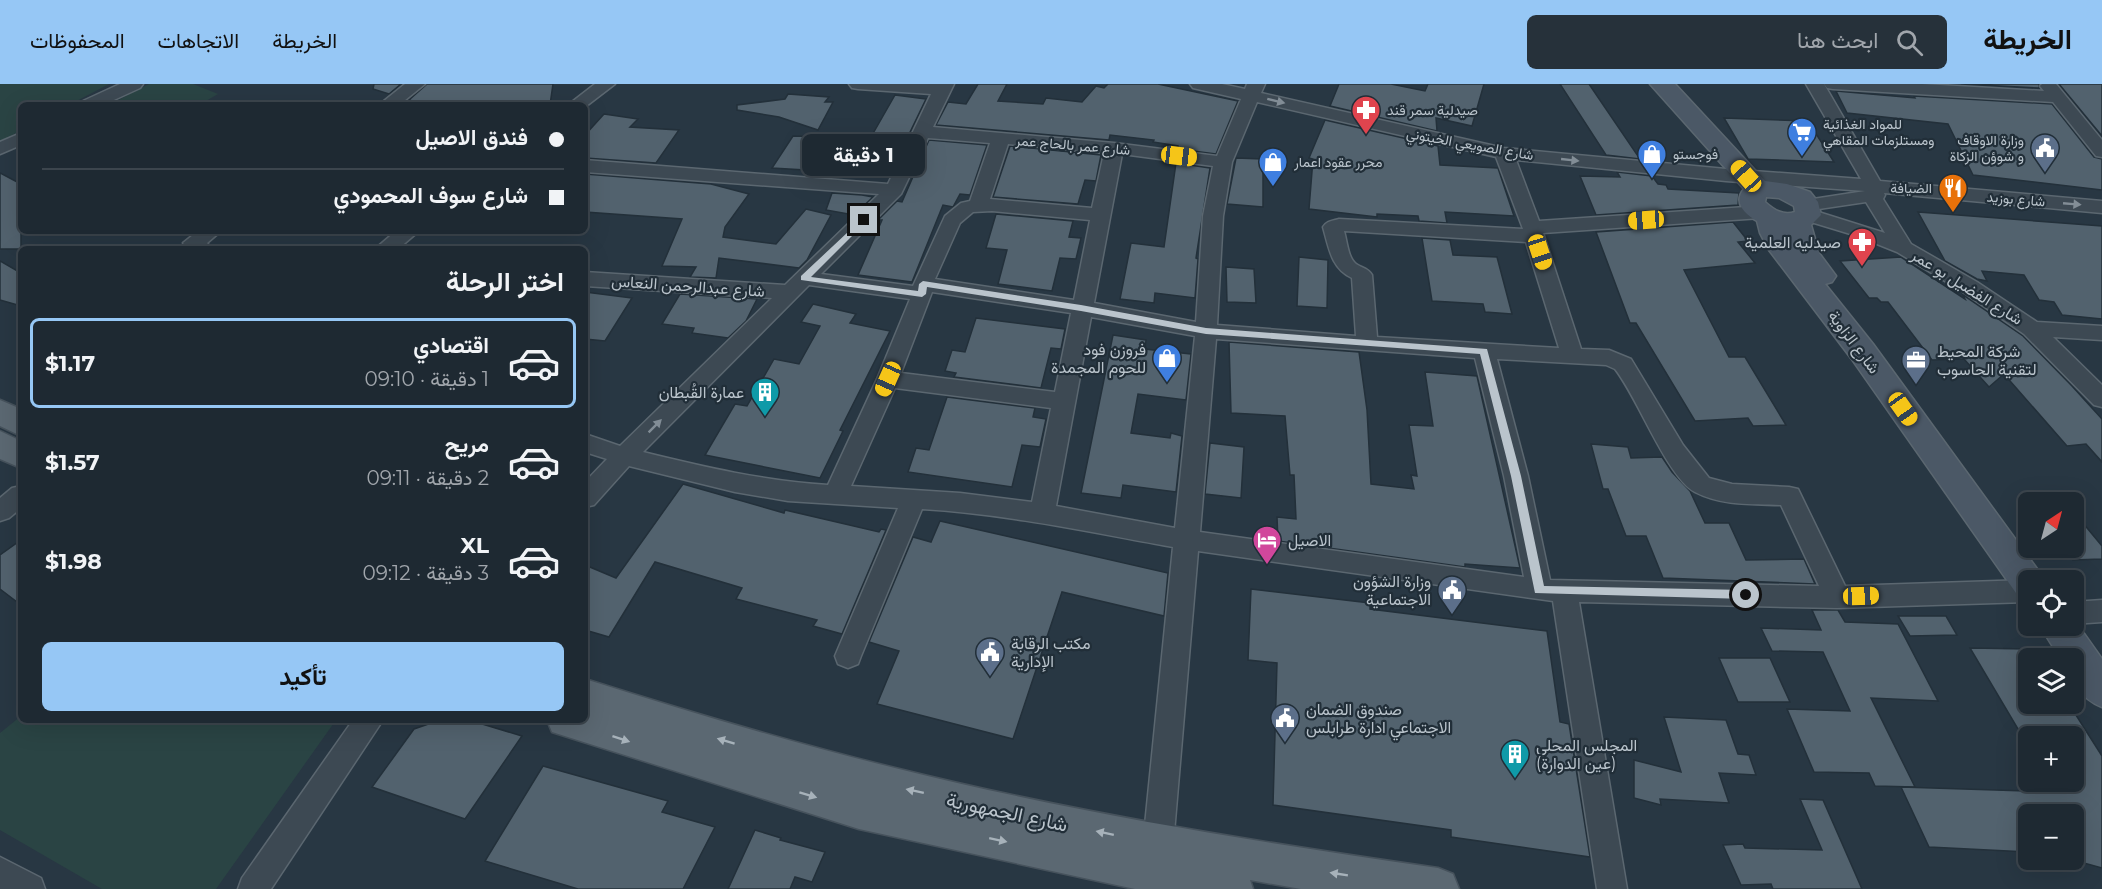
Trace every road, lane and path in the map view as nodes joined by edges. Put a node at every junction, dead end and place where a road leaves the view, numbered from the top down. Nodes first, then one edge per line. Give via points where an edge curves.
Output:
1 (134, 84) edge
2 (416, 84) edge
3 (858, 84) edge
4 (1199, 84) edge
5 (1815, 84) edge
6 (1833, 84) edge
7 (600, 85) edge
8 (1663, 85) edge
9 (945, 87) edge
10 (1253, 89) edge
11 (2053, 91) edge
12 (96, 102) edge
13 (392, 102) edge
14 (580, 102) edge
15 (924, 132) junction
16 (1000, 138) junction
17 (18, 140) edge
18 (2099, 143) edge
19 (1114, 147) junction
20 (0, 149) edge
21 (1504, 153) junction
22 (1223, 162) junction
23 (588, 166) edge
24 (1842, 183) junction
25 (894, 190) junction
26 (1873, 190) junction
27 (1772, 200) junction
28 (978, 206) junction
29 (2102, 207) edge
30 (1099, 215) junction
31 (1533, 232) junction
32 (206, 234) edge
33 (405, 234) edge
34 (198, 246) edge
35 (389, 246) edge
36 (1904, 248) junction
37 (588, 279) edge
38 (797, 285) junction
39 (923, 289) junction
40 (1081, 308) junction
41 (2032, 328) junction
42 (1206, 331) junction
43 (2102, 333) edge
44 (1367, 344) junction
45 (1484, 351) junction
46 (1573, 357) junction
47 (888, 379) junction
48 (2102, 399) edge
49 (1064, 401) junction
50 (0, 411) edge
51 (18, 421) edge
52 (0, 443) edge
53 (588, 444) edge
54 (18, 454) edge
55 (624, 456) junction
56 (588, 495) edge
57 (835, 496) junction
58 (18, 497) edge
59 (914, 498) junction
60 (0, 510) edge
61 (1042, 513) junction
62 (1187, 540) junction
63 (2019, 570) edge
64 (2041, 570) edge
65 (1552, 591) junction
66 (2018, 591) edge
67 (1837, 597) junction
68 (2084, 625) edge
69 (2084, 636) edge
70 (2102, 649) edge
71 (848, 656) dead end
72 (2102, 690) edge
73 (588, 697) edge
74 (367, 723) edge
75 (576, 723) edge
76 (1169, 871) edge
77 (0, 872) edge
78 (30, 889) edge
79 (253, 889) edge
80 (1232, 889) edge
81 (1438, 889) edge
82 (1612, 889) edge

1 - 12 street
2 - 13 street
3 - 9 street
4 - 10 street, شارع الصويعي الخيتوني
5 - 26 street
6 - 11 street
7 - 14 street
8 - 27 main road via 1674,107
9 - 15 street
10 -> 21 street, شارع الصويعي الخيتوني via 1336,117
10 - 22 street
11 - 18 street
15 - 16 street, شارع عمر بالحاج عمر
15 - 25 street
16 - 19 street, شارع عمر بالحاج عمر
16 - 28 street
17 - 20 street
19 - 22 street, شارع عمر بالحاج عمر
19 - 30 street
21 -> 27 street, شارع الصويعي الخيتوني
21 - 31 street
22 - 42 street via 1213,216
23 - 25 street
24 - 26 street
24 - 27 street
24 - 27 street
25 - 38 street
26 - 27 street
26 -> 29 street, شارع بوزيد via 1930,191
26 - 36 street
27 - 31 street
27 - 36 street, شارع الفضيل بو عمر
27 - 63 main road, شارع الزاوية via 1773,233 1779,244 1862,351
27 - 64 main road, شارع الزاوية via 1816,270 1900,386
28 - 30 street
28 - 39 street via 968,207 952,220
30 - 40 street
31 - 44 street via 1333,227 1342,260 1362,275
31 - 46 street
32 - 34 street via 193,243
33 - 35 street
36 - 41 street, شارع الفضيل بو عمر
37 - 38 street, شارع عبدالرحمن النعاس via 683,287
38 - 39 street, شارع عبدالرحمن النعاس
55 -> 38 street
39 - 40 street, شارع عبدالرحمن النعاس
39 - 47 street
40 - 42 street, شارع عبدالرحمن النعاس
40 - 49 street
41 - 43 street
41 - 48 street, شارع الفضيل بو عمر
42 - 44 street, شارع عبدالرحمن النعاس
42 - 62 street
44 - 45 street, شارع عبدالرحمن النعاس
45 - 46 street, شارع عبدالرحمن النعاس
45 - 65 street via 1516,476
46 - 67 street, شارع عبدالرحمن النعاس via 1609,358 1623,364 1686,469 1700,484 1732,492 1789,496
47 - 49 street
47 - 57 street
49 - 61 street
50 - 51 main road
52 - 54 main road
53 - 55 street
55 - 56 street
55 - 57 street via 735,483
57 - 59 street
58 - 60 street
59 - 61 street
59 - 71 street
61 - 62 street
62 - 65 street
62 - 76 street
65 - 67 street
65 - 82 street
66 - 67 street
68 - 70 main road
69 - 72 main road
76 -> 73 main road, شارع الجمهورية via 764,753
74 - 79 street
75 -> 76 main road, شارع الجمهورية via 859,810
76 - 80 main road, شارع الجمهورية
81 -> 76 main road, شارع الجمهورية
77 - 78 street

